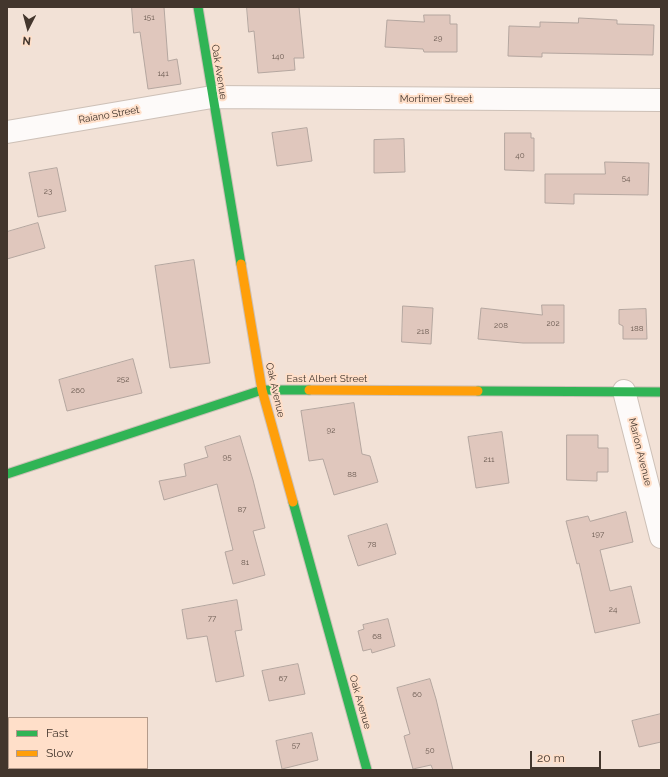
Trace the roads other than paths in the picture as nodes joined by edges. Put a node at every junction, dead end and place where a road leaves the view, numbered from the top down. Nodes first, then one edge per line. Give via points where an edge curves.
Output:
1 (198, 7) edge
2 (212, 97) junction
3 (661, 100) edge
4 (7, 132) edge
5 (262, 390) junction
6 (624, 391) junction
7 (661, 392) edge
8 (7, 474) edge
9 (661, 537) edge
10 (367, 770) edge

1 - 2 street, Oak Avenue
2 - 3 street, Mortimer Street
2 - 4 street, Raiano Street
2 - 5 street, Oak Avenue
5 - 6 street, East Albert Street
5 - 8 street, East Albert Street
5 - 10 street, Oak Avenue
6 - 7 street, East Albert Street
6 - 9 street, Marion Avenue

